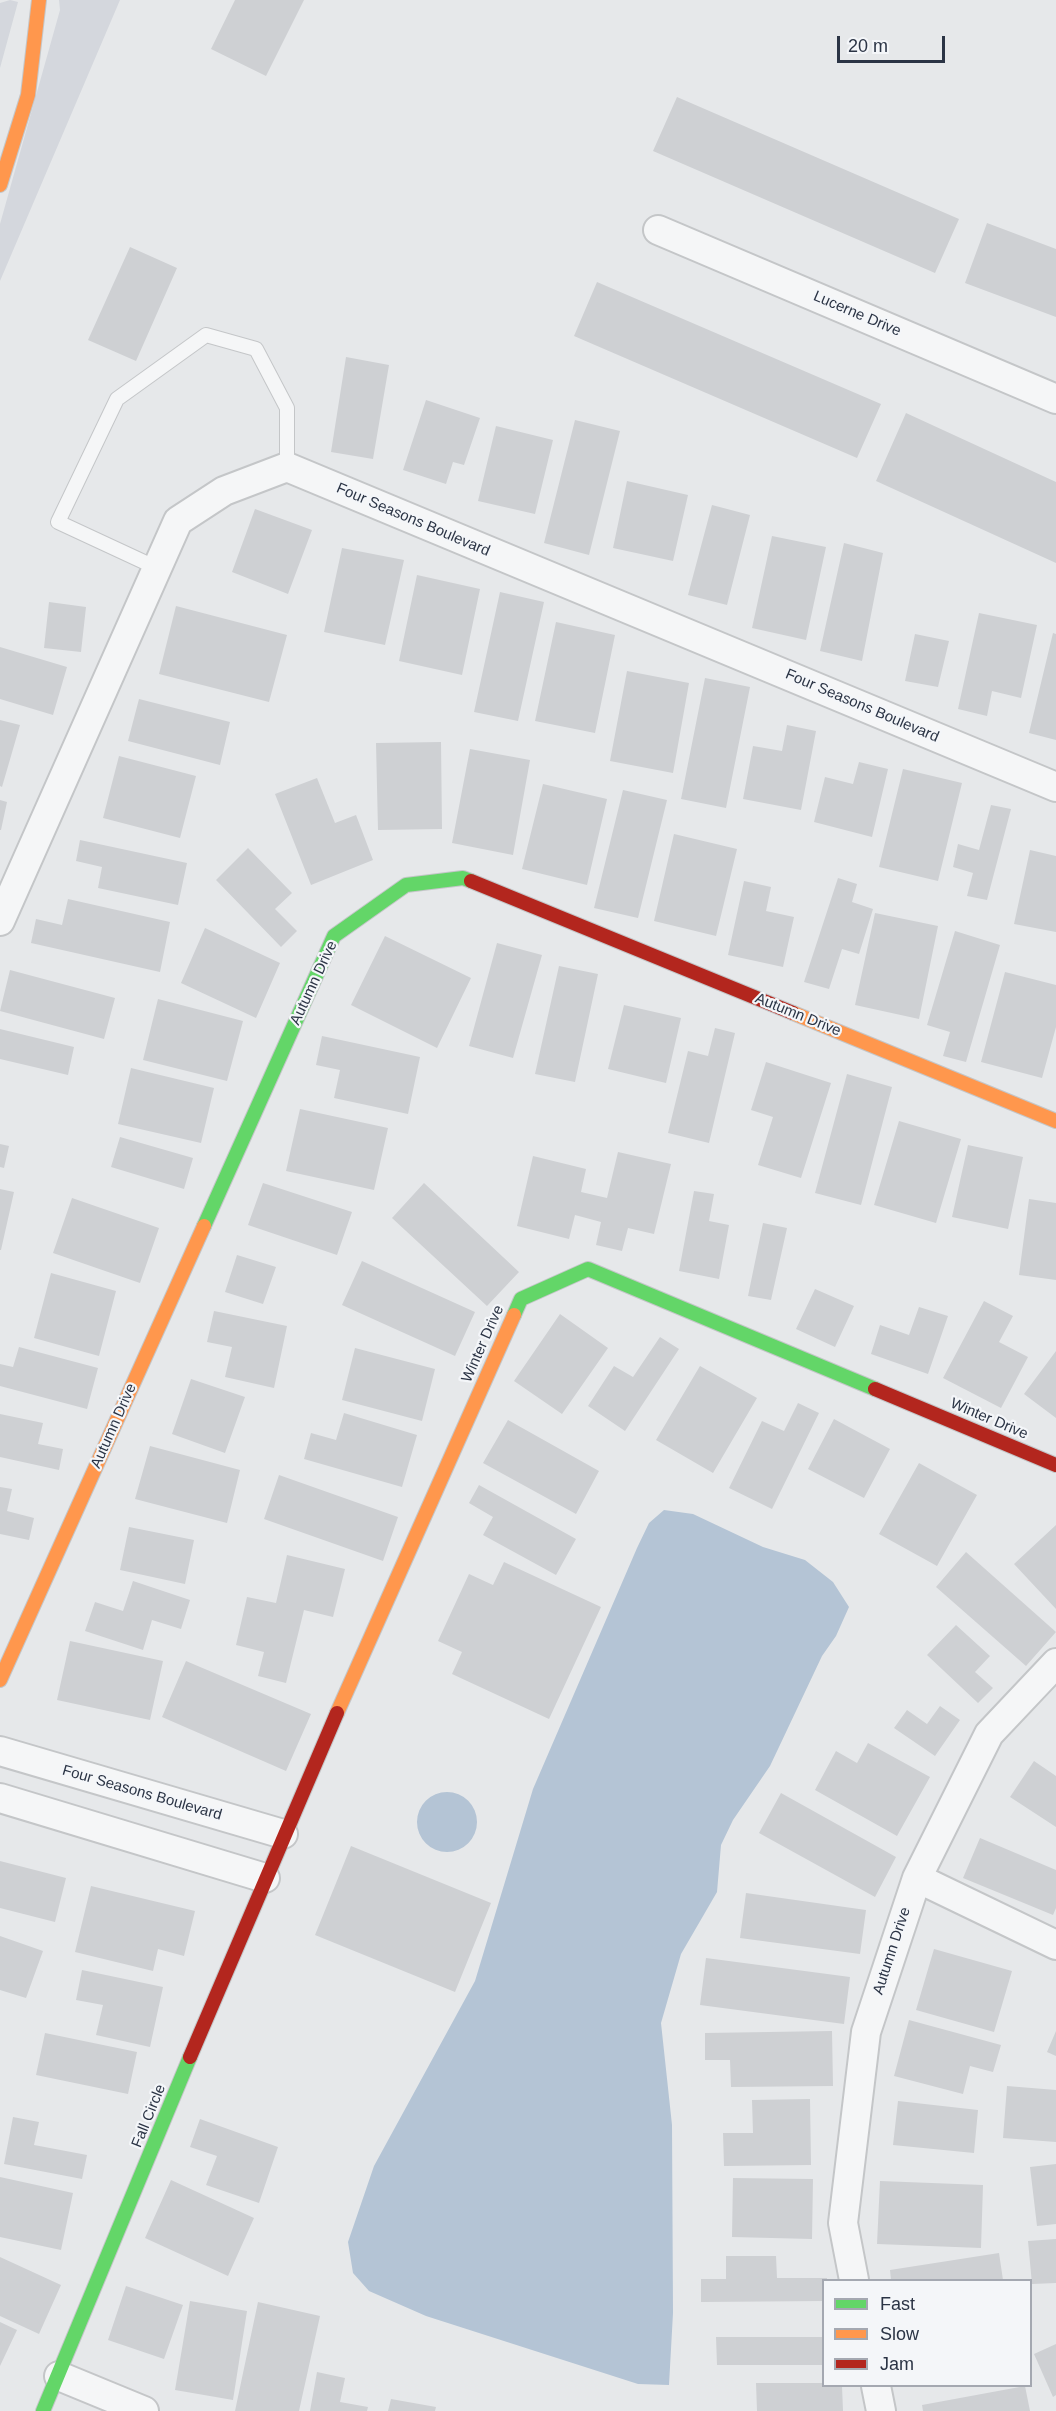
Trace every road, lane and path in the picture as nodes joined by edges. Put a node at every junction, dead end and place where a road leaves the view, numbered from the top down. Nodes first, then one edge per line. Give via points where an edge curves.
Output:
1 (39, 0) edge
2 (0, 184) edge
3 (658, 230) dead end
4 (1056, 399) edge
5 (287, 467) junction
6 (157, 568) junction
7 (1056, 787) edge
8 (0, 921) edge
9 (1056, 1121) edge
10 (1056, 1465) edge
11 (1056, 1663) edge
12 (0, 1680) edge
13 (0, 1751) edge
14 (0, 1798) edge
15 (283, 1834) junction
16 (265, 1878) junction
17 (916, 1878) junction
18 (1056, 1945) edge
19 (854, 2279) edge
20 (60, 2376) junction
21 (876, 2387) edge
22 (43, 2411) edge
23 (144, 2411) edge
24 (881, 2411) edge

1 - 2 street via 28,95
3 - 4 street, Lucerne Drive
5 - 6 street via 224,491 178,521
5 - 6 lane via 287,408 256,349 206,335 117,399 58,522
5 - 7 street, Four Seasons Boulevard
6 - 8 street
9 - 12 street, Autumn Drive via 463,878 406,885 334,936
10 - 15 street, Winter Drive via 588,1269 521,1299
11 - 17 street, Autumn Drive via 989,1734
13 - 15 street, Four Seasons Boulevard
14 - 16 street
15 - 16 street, Fall Circle
16 - 20 street, Fall Circle
17 - 18 street
17 - 19 street, Autumn Drive via 866,2032 843,2223
20 - 22 street, Fall Circle
20 - 23 street
21 - 24 street

